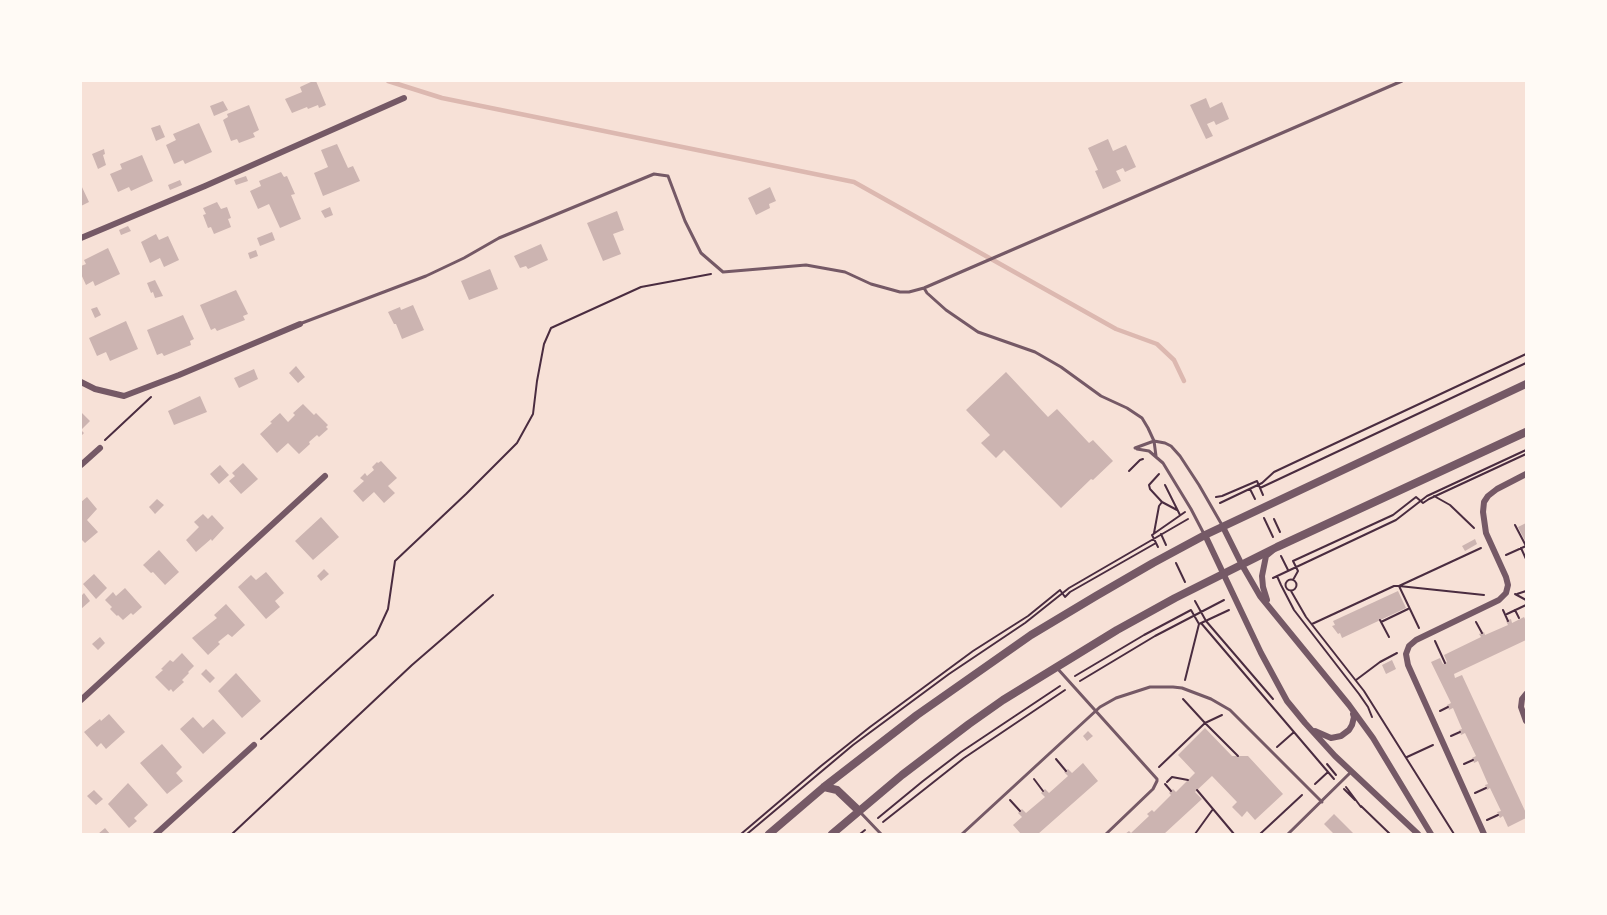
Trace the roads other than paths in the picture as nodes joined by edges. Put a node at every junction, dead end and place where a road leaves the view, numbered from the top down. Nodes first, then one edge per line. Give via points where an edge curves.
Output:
1 (1402, 81) edge
2 (404, 98) dead end
3 (81, 238) edge
4 (924, 288) junction
5 (300, 324) joint
6 (81, 382) edge
7 (1526, 384) edge
8 (1526, 432) edge
9 (1154, 441) junction
10 (100, 448) road end
11 (1156, 456) junction
12 (81, 465) edge
13 (1526, 474) edge
14 (325, 476) dead end
15 (1223, 527) junction
16 (1205, 536) junction
17 (1275, 549) junction
18 (1242, 565) junction
19 (1224, 574) junction
20 (1269, 607) junction
21 (1056, 666) junction
22 (1526, 694) edge
23 (81, 700) edge
24 (1349, 705) junction
25 (1096, 710) junction
26 (1526, 721) edge
27 (1305, 723) junction
28 (254, 745) road end
29 (1352, 772) junction
30 (824, 787) junction
31 (1322, 802) junction
32 (858, 810) junction
33 (156, 834) edge
34 (769, 834) edge
35 (832, 834) edge
36 (881, 834) edge
37 (962, 834) edge
38 (1106, 834) edge
39 (1288, 834) edge
40 (1418, 834) edge
41 (1431, 834) edge
42 (1484, 834) edge

1 - 4 lane
2 - 3 street
4 - 5 lane via 900,292 845,272 807,265 723,272 701,253 668,176 654,174 499,238 426,276
4 - 9 lane via 946,310 978,332 1035,352 1101,396 1128,408 1142,418
5 - 6 street via 124,396
7 - 15 street
8 - 17 street
9 - 11 lane
9 - 11 lane via 1135,448
9 - 15 lane via 1175,450
10 - 12 street
11 - 16 lane via 1177,483
13 - 42 street via 1497,489 1486,499 1484,507 1485,528 1506,576 1506,593 1412,642 1406,654
14 - 23 street
15 - 16 street
15 - 18 street
16 - 19 street
16 - 30 street via 1022,642 917,715
17 - 18 street
17 - 20 street via 1266,556 1262,576
18 - 19 street
18 - 20 street
19 - 21 street
19 - 27 street via 1277,683
20 - 24 street
21 - 25 lane
21 - 32 street via 952,737
22 - 26 street via 1521,707
24 - 27 street via 1354,721 1341,736 1324,736
24 - 41 street
25 - 31 lane via 1140,689 1161,686 1182,688 1210,699 1230,710
25 - 37 lane
25 - 38 lane via 1157,782
27 - 29 street
28 - 33 street
29 - 31 lane
29 - 40 street
30 - 32 street via 837,790
30 - 34 street
31 - 39 lane
32 - 35 street
32 - 36 lane

